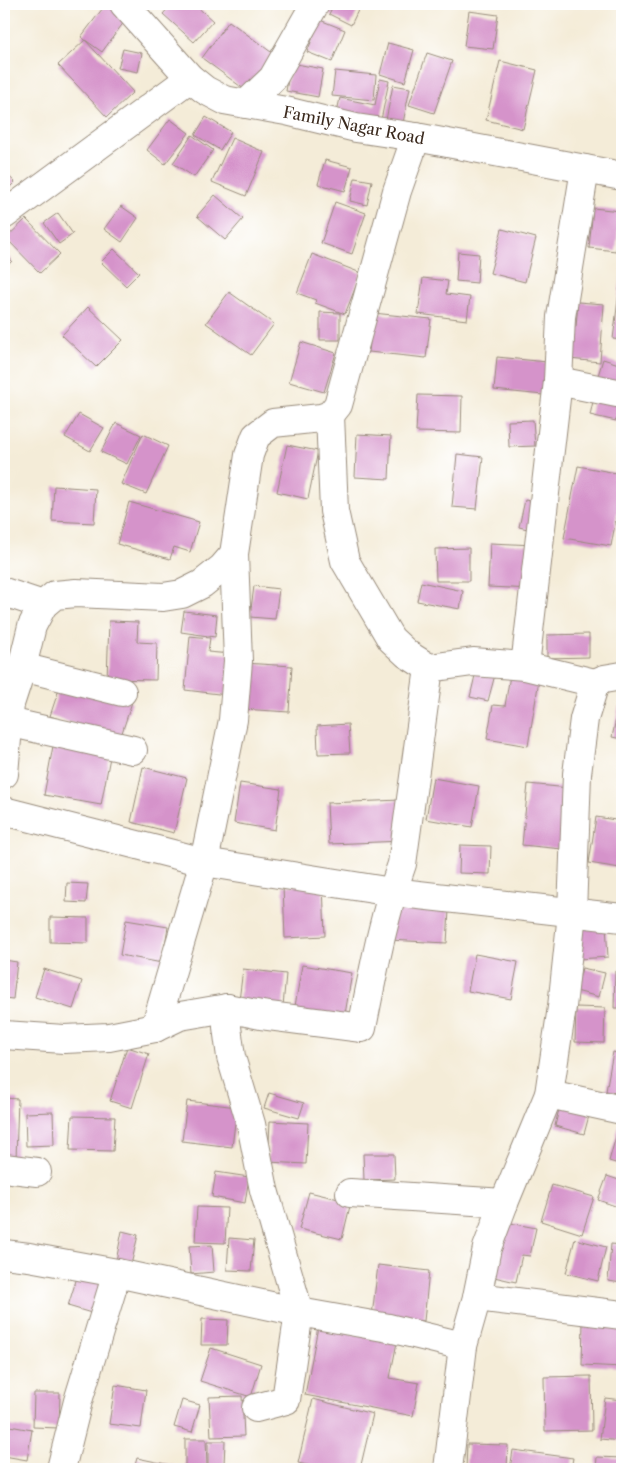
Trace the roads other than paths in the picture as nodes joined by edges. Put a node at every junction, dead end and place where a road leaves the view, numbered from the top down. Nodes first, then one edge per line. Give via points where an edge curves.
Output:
1 (124, 4) edge
2 (315, 4) edge
3 (190, 78) junction
4 (246, 104) junction
5 (416, 137) junction
6 (585, 169) junction
7 (622, 176) edge
8 (4, 215) edge
9 (558, 381) junction
10 (622, 394) edge
11 (330, 416) junction
12 (234, 554) junction
13 (4, 592) edge
14 (43, 605) junction
15 (525, 666) junction
16 (22, 667) junction
17 (429, 668) junction
18 (622, 676) edge
19 (595, 683) junction
20 (122, 692) dead end
21 (7, 709) edge
22 (134, 750) dead end
23 (4, 774) edge
24 (4, 811) edge
25 (204, 862) junction
26 (392, 892) junction
27 (572, 913) junction
28 (622, 918) edge
29 (227, 1008) junction
30 (155, 1028) junction
31 (4, 1035) edge
32 (549, 1094) junction
33 (622, 1110) edge
34 (4, 1168) edge
35 (37, 1172) dead end
36 (350, 1193) dead end
37 (504, 1203) junction
38 (4, 1254) edge
39 (117, 1273) junction
40 (477, 1297) junction
41 (299, 1312) junction
42 (622, 1315) edge
43 (464, 1346) junction
44 (256, 1408) dead end
45 (61, 1469) edge
46 (448, 1469) edge

1 - 3 street, Family Nagar Road
2 - 4 street via 273,78
3 - 4 street, Family Nagar Road via 224,100
3 - 8 street
4 - 5 street, Family Nagar Road via 356,128
5 - 6 street, Family Nagar Road
5 - 11 street via 397,192 338,405
6 - 7 street, Family Nagar Road
6 - 9 street via 561,317
9 - 10 street
9 - 15 street
11 - 12 street via 273,423 256,436 249,455
11 - 17 street via 334,511 345,561 391,639
12 - 14 street via 202,584 182,594 163,597 76,593 55,595
12 - 25 street via 238,661 233,720
13 - 14 street
14 - 16 street via 32,626
15 - 17 street via 473,662
15 - 19 street
16 - 20 street
16 - 21 street
17 - 26 street via 402,864
18 - 19 street
19 - 27 street via 584,719 577,774
21 - 22 street
21 - 23 street
24 - 25 street
25 - 26 street
25 - 30 street
26 - 27 street
26 - 29 street via 362,1028
27 - 28 street
27 - 32 street
29 - 30 street via 180,1016
29 - 41 street via 231,1058
30 - 31 street via 64,1039
32 - 33 street
32 - 37 street
34 - 35 street
36 - 37 street
37 - 40 street via 487,1248
38 - 39 street
39 - 41 street
39 - 45 street
40 - 42 street
40 - 43 street
41 - 43 street
41 - 44 street via 286,1400
43 - 46 street

